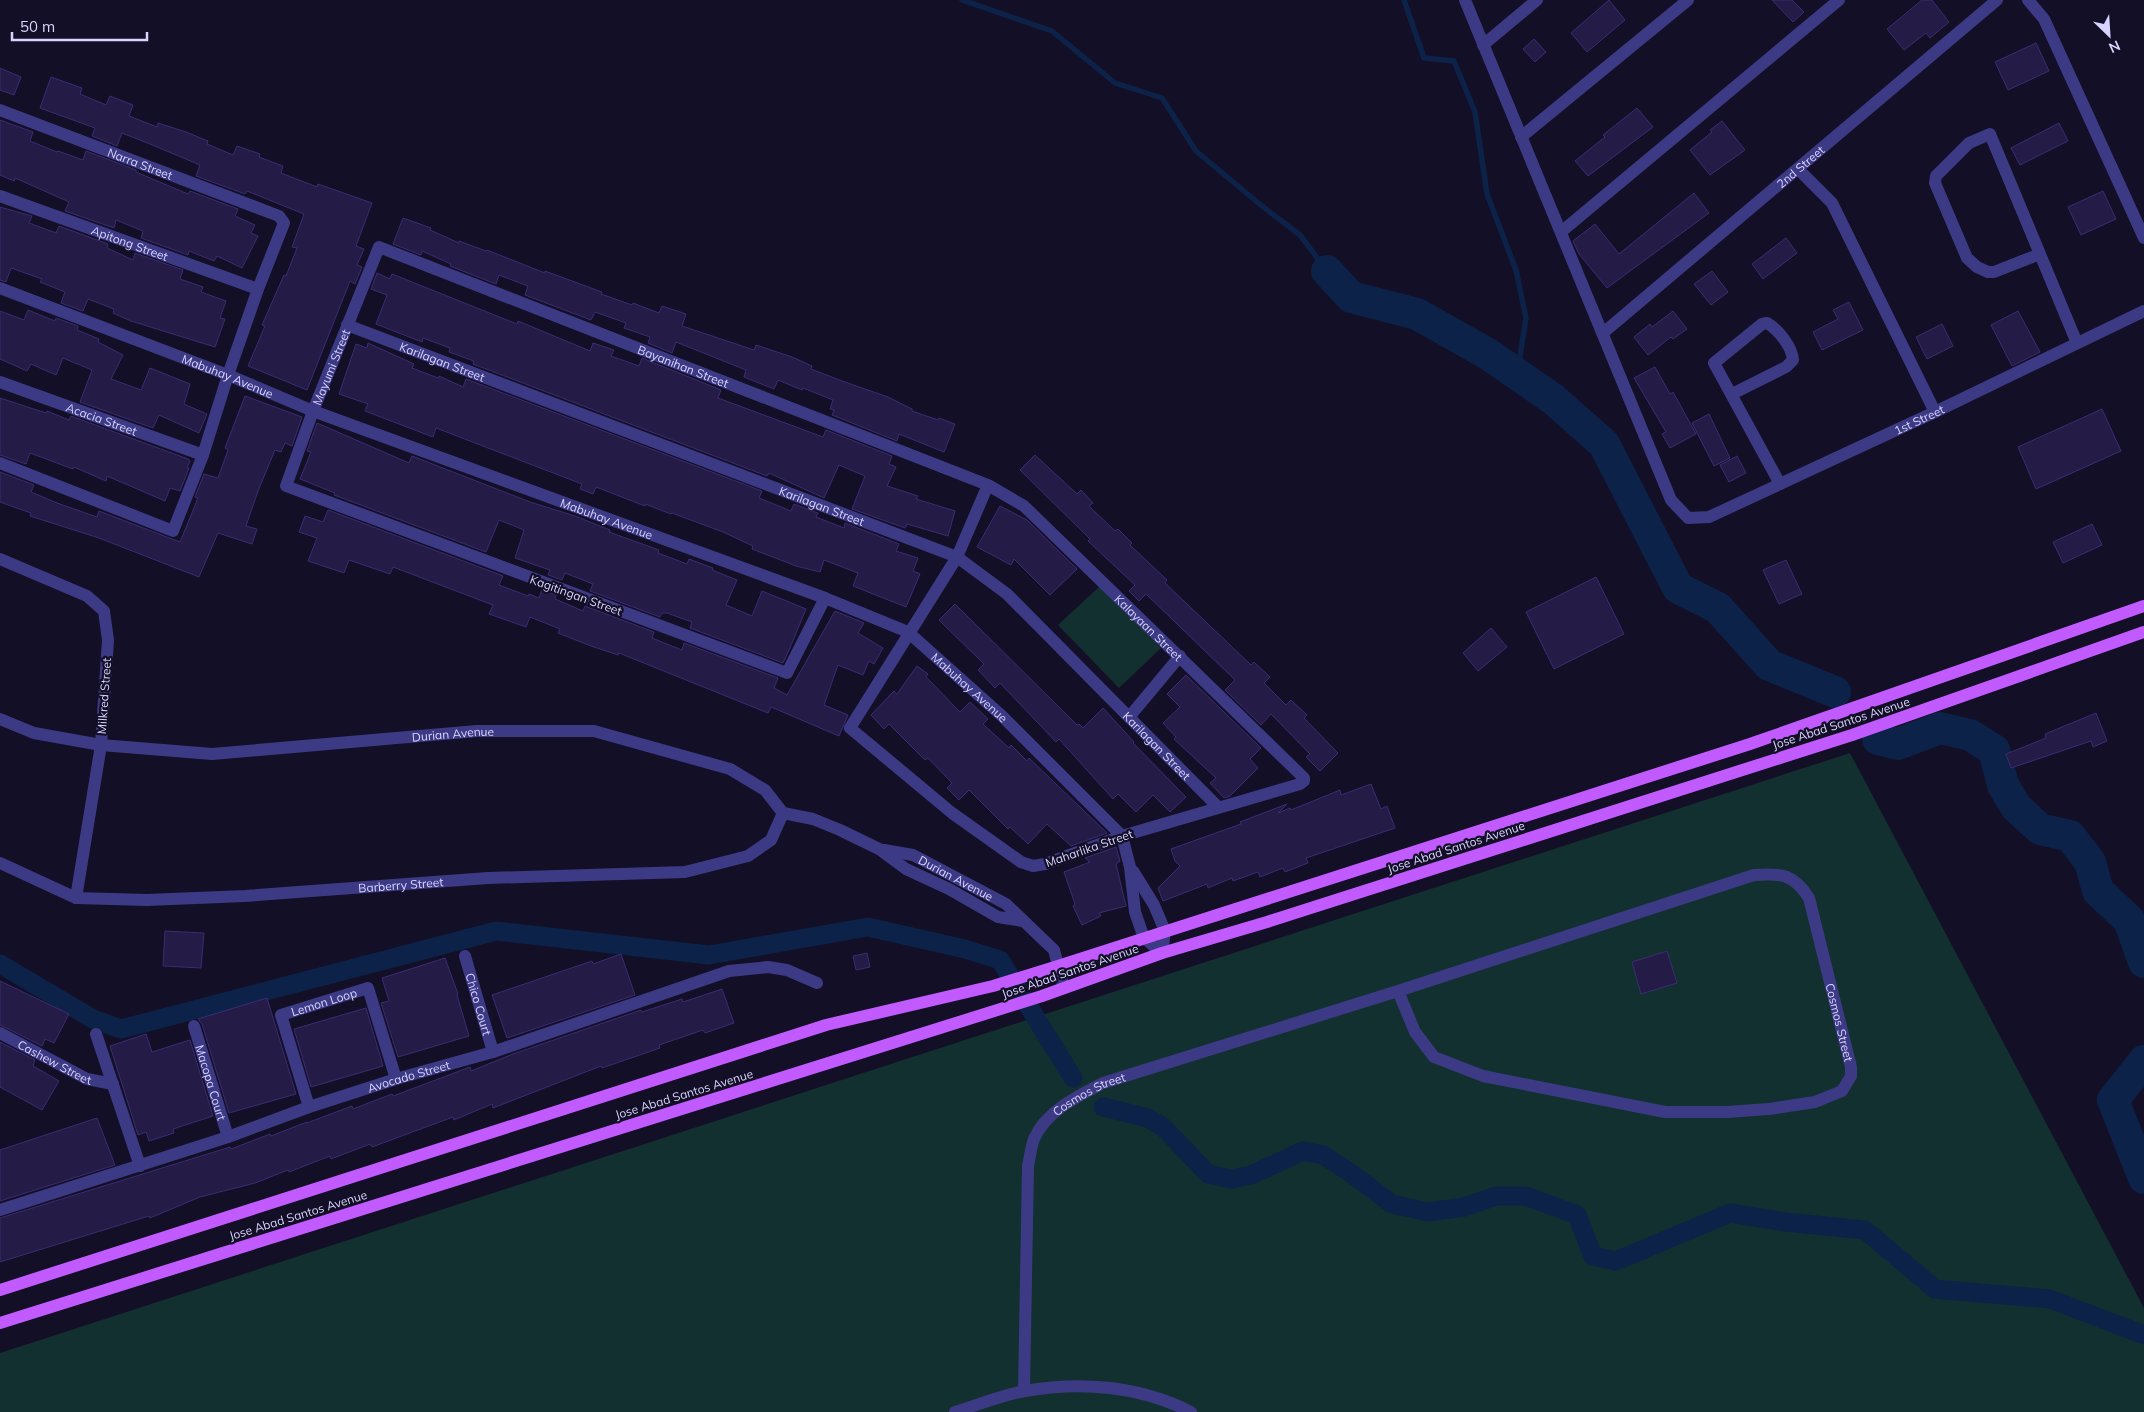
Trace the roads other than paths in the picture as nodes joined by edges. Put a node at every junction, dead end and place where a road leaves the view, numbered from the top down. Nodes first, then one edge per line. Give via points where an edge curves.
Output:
1 (1465, 0) edge
2 (1537, 0) edge
3 (1688, 0) edge
4 (1839, 0) edge
5 (1997, 0) edge
6 (2028, 0) edge
7 (1483, 45) junction
8 (0, 110) edge
9 (1521, 137) junction
10 (1798, 169) junction
11 (0, 196) edge
12 (1560, 232) junction
13 (2144, 238) edge
14 (379, 247) joint
15 (2040, 254) junction
16 (0, 288) edge
17 (258, 289) junction
18 (2144, 311) edge
19 (347, 325) junction
20 (1603, 334) junction
21 (2077, 343) junction
22 (228, 375) junction
23 (0, 382) edge
24 (1732, 394) junction
25 (313, 411) junction
26 (1935, 412) junction
27 (203, 455) junction
28 (0, 463) edge
29 (1780, 484) junction
30 (988, 485) junction
31 (286, 486) joint
32 (957, 558) junction
33 (0, 559) edge
34 (825, 598) junction
35 (2144, 606) edge
36 (908, 632) junction
37 (2144, 632) edge
38 (1180, 656) junction
39 (1130, 716) junction
40 (0, 719) edge
41 (101, 745) junction
42 (1304, 778) joint
43 (1218, 807) junction
44 (783, 813) junction
45 (1122, 836) junction
46 (0, 863) edge
47 (1130, 867) junction
48 (76, 898) junction
49 (1165, 931) junction
50 (1144, 938) junction
51 (1162, 953) junction
52 (465, 956) dead end
53 (1058, 966) junction
54 (817, 983) dead end
55 (1064, 988) junction
56 (1398, 991) junction
57 (194, 1026) dead end
58 (0, 1033) edge
59 (96, 1034) dead end
60 (494, 1052) junction
61 (396, 1079) junction
62 (113, 1084) junction
63 (309, 1107) junction
64 (228, 1138) junction
65 (140, 1166) junction
66 (0, 1210) edge
67 (0, 1290) edge
68 (0, 1323) edge
69 (1024, 1392) junction
70 (955, 1412) edge
71 (1190, 1412) edge

1 - 7 street
2 - 7 street
3 - 9 street
4 - 12 street
5 - 10 street, 2nd Street
6 - 13 street via 2044,19
7 - 9 street
8 - 17 street, Narra Street via 279,216 284,223
9 - 12 street
10 - 20 street, 2nd Street
10 - 26 street via 1832,203
11 - 17 street, Apitong Street
12 - 20 street
14 - 19 street, Mayumi Street
14 - 30 street, Bayanihan Street
15 - 15 street via 1990,134 1968,143 1936,176 1935,183 1966,258 1977,267 1994,272
15 - 21 street
16 - 22 street, Mabuhay Avenue
17 - 22 street
18 - 21 street, 1st Street
19 - 25 street, Mayumi Street
19 - 32 street, Karilagan Street
20 - 29 street, 1st Street via 1671,500 1688,518 1709,517
21 - 26 street, 1st Street
22 - 25 street, Mabuhay Avenue
22 - 27 street
23 - 27 street, Acacia Street
24 - 24 street via 1714,363 1767,323 1774,327 1792,352 1793,360 1786,367
24 - 29 street
25 - 31 street, Mayumi Street
25 - 34 street, Mabuhay Avenue
26 - 29 street, 1st Street
27 - 28 street via 173,531
30 - 32 street
30 - 38 street, Kalayaan Street via 1024,506
31 - 34 street, Kagitingan Street via 787,674
32 - 36 street
32 - 39 street, Karilagan Street via 1007,594
33 - 41 street, Milkred Street via 87,596 104,611 108,640
34 - 36 street, Mabuhay Avenue
35 - 49 main road, Jose Abad Santos Avenue via 1830,717
36 - 45 street, Mabuhay Avenue via 1002,716
36 - 45 street, Maharlika Street via 850,728 952,813 1022,862 1033,866 1045,864
37 - 51 main road, Jose Abad Santos Avenue via 1852,734
38 - 39 street
38 - 42 street, Kalayaan Street
39 - 43 street, Karilagan Street
40 - 41 street, Durian Avenue via 34,733
41 - 44 street, Durian Avenue via 212,754 477,731 594,731 730,769 765,790
41 - 48 street, Milkred Street
42 - 43 street, Maharlika Street via 1300,784
43 - 45 street, Maharlika Street
44 - 48 street, Barberry Street via 771,840 748,856 685,872 488,878 245,896 147,900
44 - 53 street, Durian Avenue via 813,819 879,849 906,869 998,917 1023,921 1054,950
45 - 47 street
46 - 48 street, Barberry Street
47 - 49 street via 1154,905
47 - 50 street via 1135,912
49 - 50 main road, Jose Abad Santos Avenue
49 - 51 street
50 - 51 street
50 - 53 main road, Jose Abad Santos Avenue
51 - 55 main road, Jose Abad Santos Avenue
52 - 60 street, Chico Court
53 - 55 street, Durian Avenue
53 - 67 main road, Jose Abad Santos Avenue via 993,986 826,1026
54 - 60 street, Avocado Street via 787,970 768,967 729,971
55 - 68 main road, Jose Abad Santos Avenue
56 - 56 street, Cosmos Street via 1754,875 1783,875 1793,879 1809,898 1851,1076 1842,1091 1815,1102 1727,1112 1665,1112 1483,1076 1434,1057 1415,1032
56 - 69 street, Cosmos Street via 1103,1083 1070,1101 1047,1120 1034,1139 1028,1166
57 - 64 street, Macopa Court
58 - 62 street, Cashew Street via 87,1079
59 - 62 street, Cashew Street
60 - 61 street, Avocado Street
61 - 63 street, Avocado Street
61 - 63 street, Lemon Loop via 368,988 281,1015
62 - 65 street, Cashew Street
63 - 64 street, Avocado Street
64 - 65 street, Avocado Street
65 - 66 street, Avocado Street
69 - 70 street
69 - 71 street via 1091,1386 1140,1393

